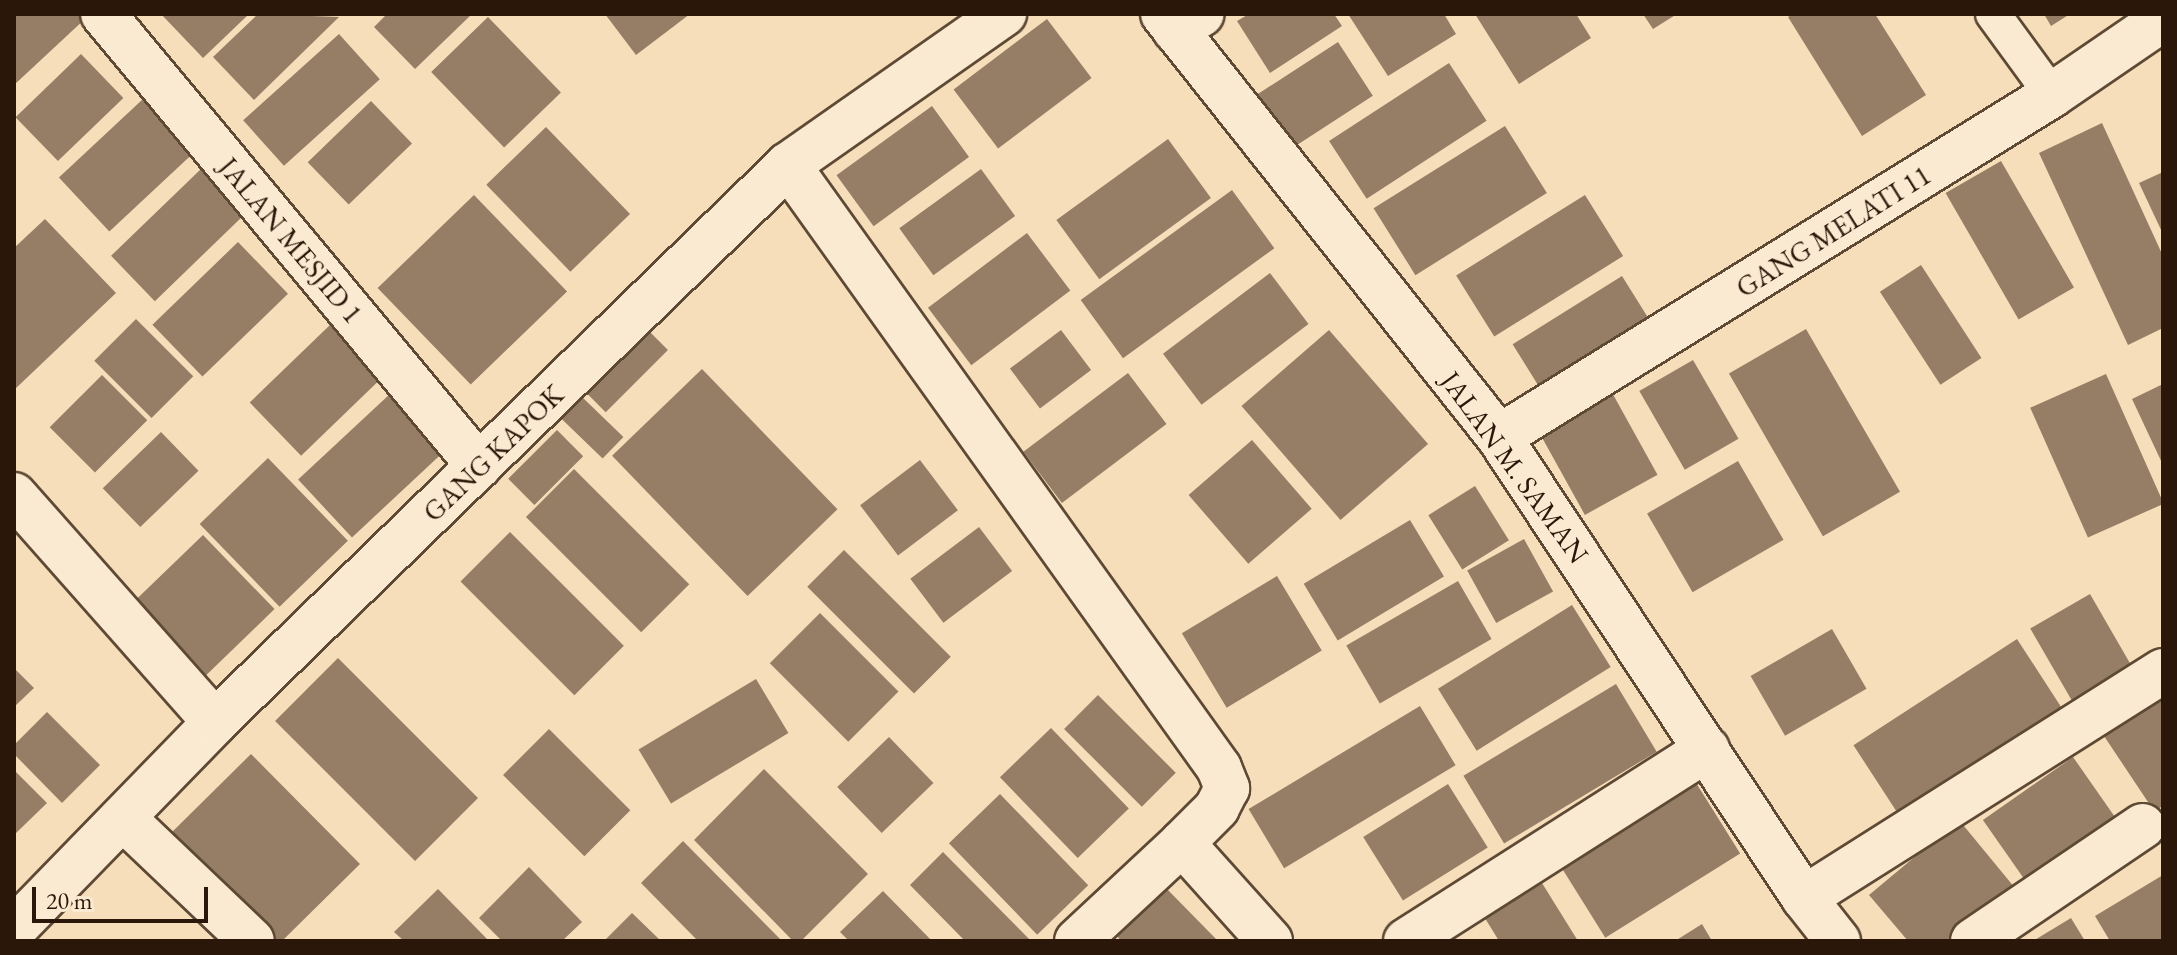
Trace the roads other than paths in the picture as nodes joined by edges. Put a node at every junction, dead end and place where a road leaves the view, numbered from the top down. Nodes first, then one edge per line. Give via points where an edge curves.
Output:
1 (103, 14) edge
2 (1004, 14) edge
3 (1993, 14) edge
4 (1180, 19) edge
5 (2163, 19) edge
6 (2052, 95) junction
7 (788, 165) junction
8 (1499, 437) junction
9 (479, 466) junction
10 (14, 495) edge
11 (2163, 671) edge
12 (215, 722) junction
13 (1707, 749) junction
14 (125, 820) junction
15 (2143, 826) dead end
16 (1182, 843) junction
17 (1804, 898) junction
18 (14, 929) edge
19 (1832, 939) edge
20 (252, 941) edge
21 (1077, 941) edge
22 (1270, 941) edge
23 (1406, 941) edge
24 (1973, 941) edge

1 - 9 street, JALAN MESJID 1
2 - 7 street, GANG KAPOK
3 - 6 lane
4 - 8 street, JALAN M. SAMAN
5 - 6 street, GANG MELATI 11
6 - 8 street, GANG MELATI 11
7 - 9 street, GANG KAPOK
7 - 16 street via 1219,768 1227,788
8 - 13 street, JALAN M. SAMAN
9 - 12 street, GANG KAPOK
10 - 12 street
11 - 17 street
12 - 14 street, GANG KAPOK
13 - 17 street, JALAN M. SAMAN
13 - 23 street
14 - 18 street, GANG KAPOK
14 - 20 street
15 - 24 street
16 - 21 street
16 - 22 street
17 - 19 street, JALAN M. SAMAN

